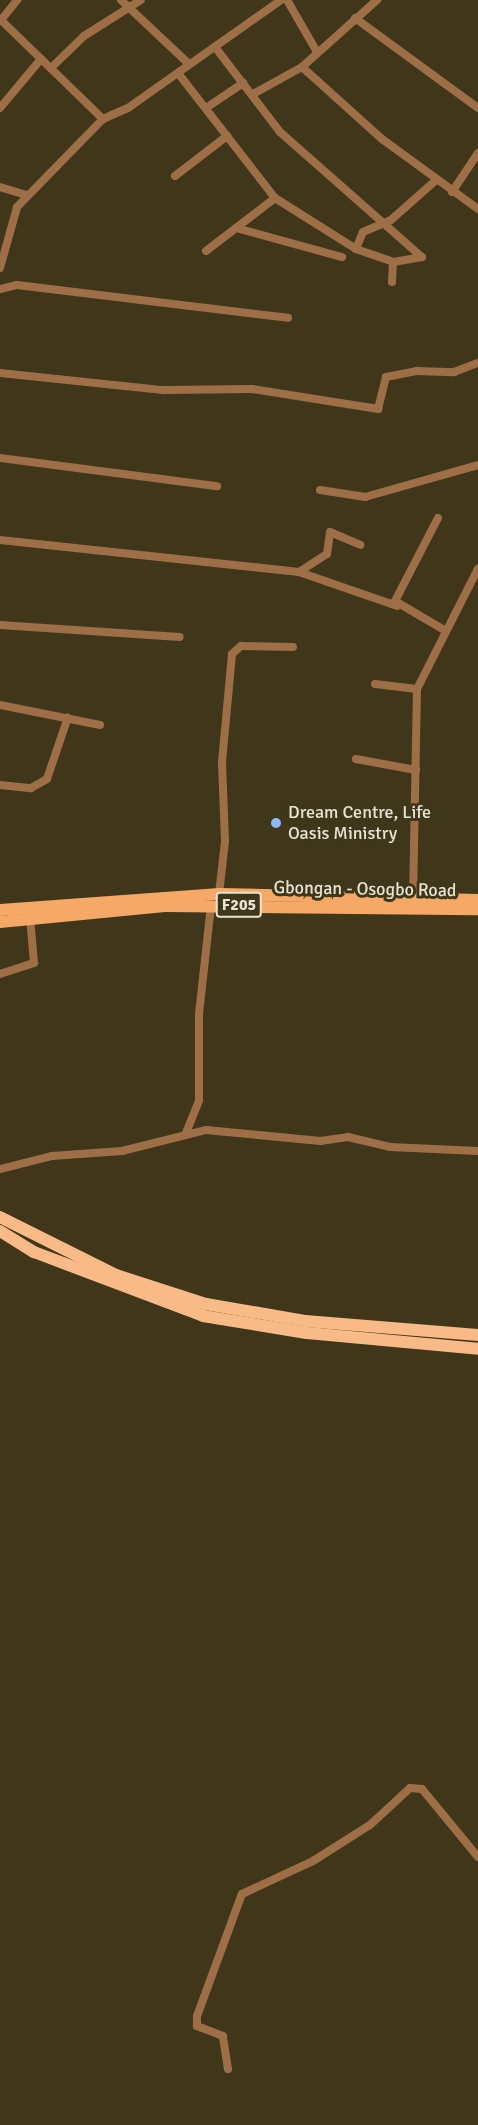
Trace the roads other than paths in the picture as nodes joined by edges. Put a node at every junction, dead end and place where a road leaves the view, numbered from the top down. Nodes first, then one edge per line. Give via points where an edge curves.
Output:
1 (16, 0) edge
2 (121, 0) edge
3 (141, 0) edge
4 (281, 0) edge
5 (288, 0) edge
6 (377, 0) edge
7 (131, 10) junction
8 (356, 18) junction
9 (0, 19) edge
10 (215, 47) junction
11 (317, 52) junction
12 (41, 59) junction
13 (189, 64) junction
14 (302, 67) junction
15 (51, 68) junction
16 (178, 73) junction
17 (243, 82) junction
18 (253, 94) junction
19 (0, 108) edge
20 (206, 108) junction
21 (478, 108) edge
22 (103, 119) junction
23 (226, 136) junction
24 (478, 153) edge
25 (175, 176) dead end
26 (436, 180) junction
27 (0, 187) edge
28 (452, 192) junction
29 (26, 195) junction
30 (275, 198) junction
31 (478, 209) edge
32 (384, 221) junction
33 (236, 228) junction
34 (356, 249) junction
35 (206, 251) dead end
36 (342, 256) dead end
37 (393, 262) junction
38 (0, 268) edge
39 (392, 282) dead end
40 (0, 289) edge
41 (288, 318) dead end
42 (478, 363) edge
43 (0, 373) edge
44 (0, 458) edge
45 (478, 465) edge
46 (217, 486) dead end
47 (320, 490) dead end
48 (438, 518) dead end
49 (0, 540) edge
50 (360, 545) dead end
51 (478, 569) edge
52 (299, 572) junction
53 (397, 606) junction
54 (0, 625) edge
55 (446, 632) junction
56 (180, 637) dead end
57 (293, 647) dead end
58 (375, 684) dead end
59 (417, 689) junction
60 (0, 705) edge
61 (68, 717) junction
62 (100, 725) dead end
63 (356, 759) dead end
64 (416, 770) junction
65 (0, 785) edge
66 (219, 894) junction
67 (412, 898) junction
68 (478, 900) edge
69 (211, 905) junction
70 (478, 909) edge
71 (0, 910) edge
72 (30, 917) junction
73 (0, 922) edge
74 (0, 974) edge
75 (195, 1114) junction
76 (206, 1130) junction
77 (186, 1133) junction
78 (478, 1151) edge
79 (0, 1169) edge
80 (0, 1217) edge
81 (0, 1231) edge
82 (478, 1335) edge
83 (478, 1349) edge
84 (478, 1857) edge
85 (228, 2069) dead end

1 - 9 street
2 - 7 street
3 - 7 street
4 - 10 street
5 - 11 street
6 - 8 street
7 - 13 street
7 - 15 street via 84,36
8 - 11 street
8 - 21 street
9 - 12 street
10 - 13 street
10 - 17 street
11 - 14 street
12 - 15 street
12 - 19 street
13 - 16 street
14 - 18 street
14 - 26 street
15 - 22 street
16 - 20 street
16 - 22 street
17 - 18 street
17 - 20 street
18 - 32 street via 280,132
20 - 23 street
22 - 29 street
23 - 25 street
23 - 30 street
24 - 28 street
26 - 28 street
26 - 32 street
27 - 29 street
28 - 31 street
29 - 38 street via 6,234
30 - 33 street
30 - 34 street
32 - 34 street via 363,232
32 - 37 street via 422,257
33 - 35 street
33 - 36 street
34 - 37 street
37 - 39 street
40 - 41 street via 17,285
42 - 43 street via 454,372 417,370 386,377 378,409 252,389 163,390
44 - 46 street
45 - 47 street via 365,497
48 - 53 street
49 - 52 street
50 - 52 street via 330,532 327,554
51 - 55 street
52 - 53 street
53 - 55 street
54 - 56 street
55 - 59 street
57 - 66 street via 241,646 232,654 222,762 225,852
58 - 59 street
59 - 64 street
60 - 61 street
61 - 62 street
61 - 65 street via 46,779 31,788
63 - 64 street
64 - 67 street
66 - 67 main road, Gbongan - Osogbo Road / F205
66 - 71 main road, Gbongan - Osogbo Road / F205
67 - 68 main road, Gbongan - Osogbo Road / F205
69 - 70 main road, Gbongan - Osogbo Road / F205
69 - 72 main road, Gbongan - Osogbo Road / F205
69 - 75 street
72 - 73 main road, Gbongan - Osogbo Road / F205
72 - 74 street via 34,963
75 - 76 street
75 - 77 street
76 - 77 street
76 - 78 street via 320,1141 348,1137 390,1147
77 - 79 street via 122,1151 52,1156
80 - 82 highway via 116,1275 206,1304 304,1321
81 - 83 highway via 66,1266 203,1316 307,1334
84 - 85 street via 422,1789 410,1788 342,1843 242,1894 197,2016 197,2026 223,2036

